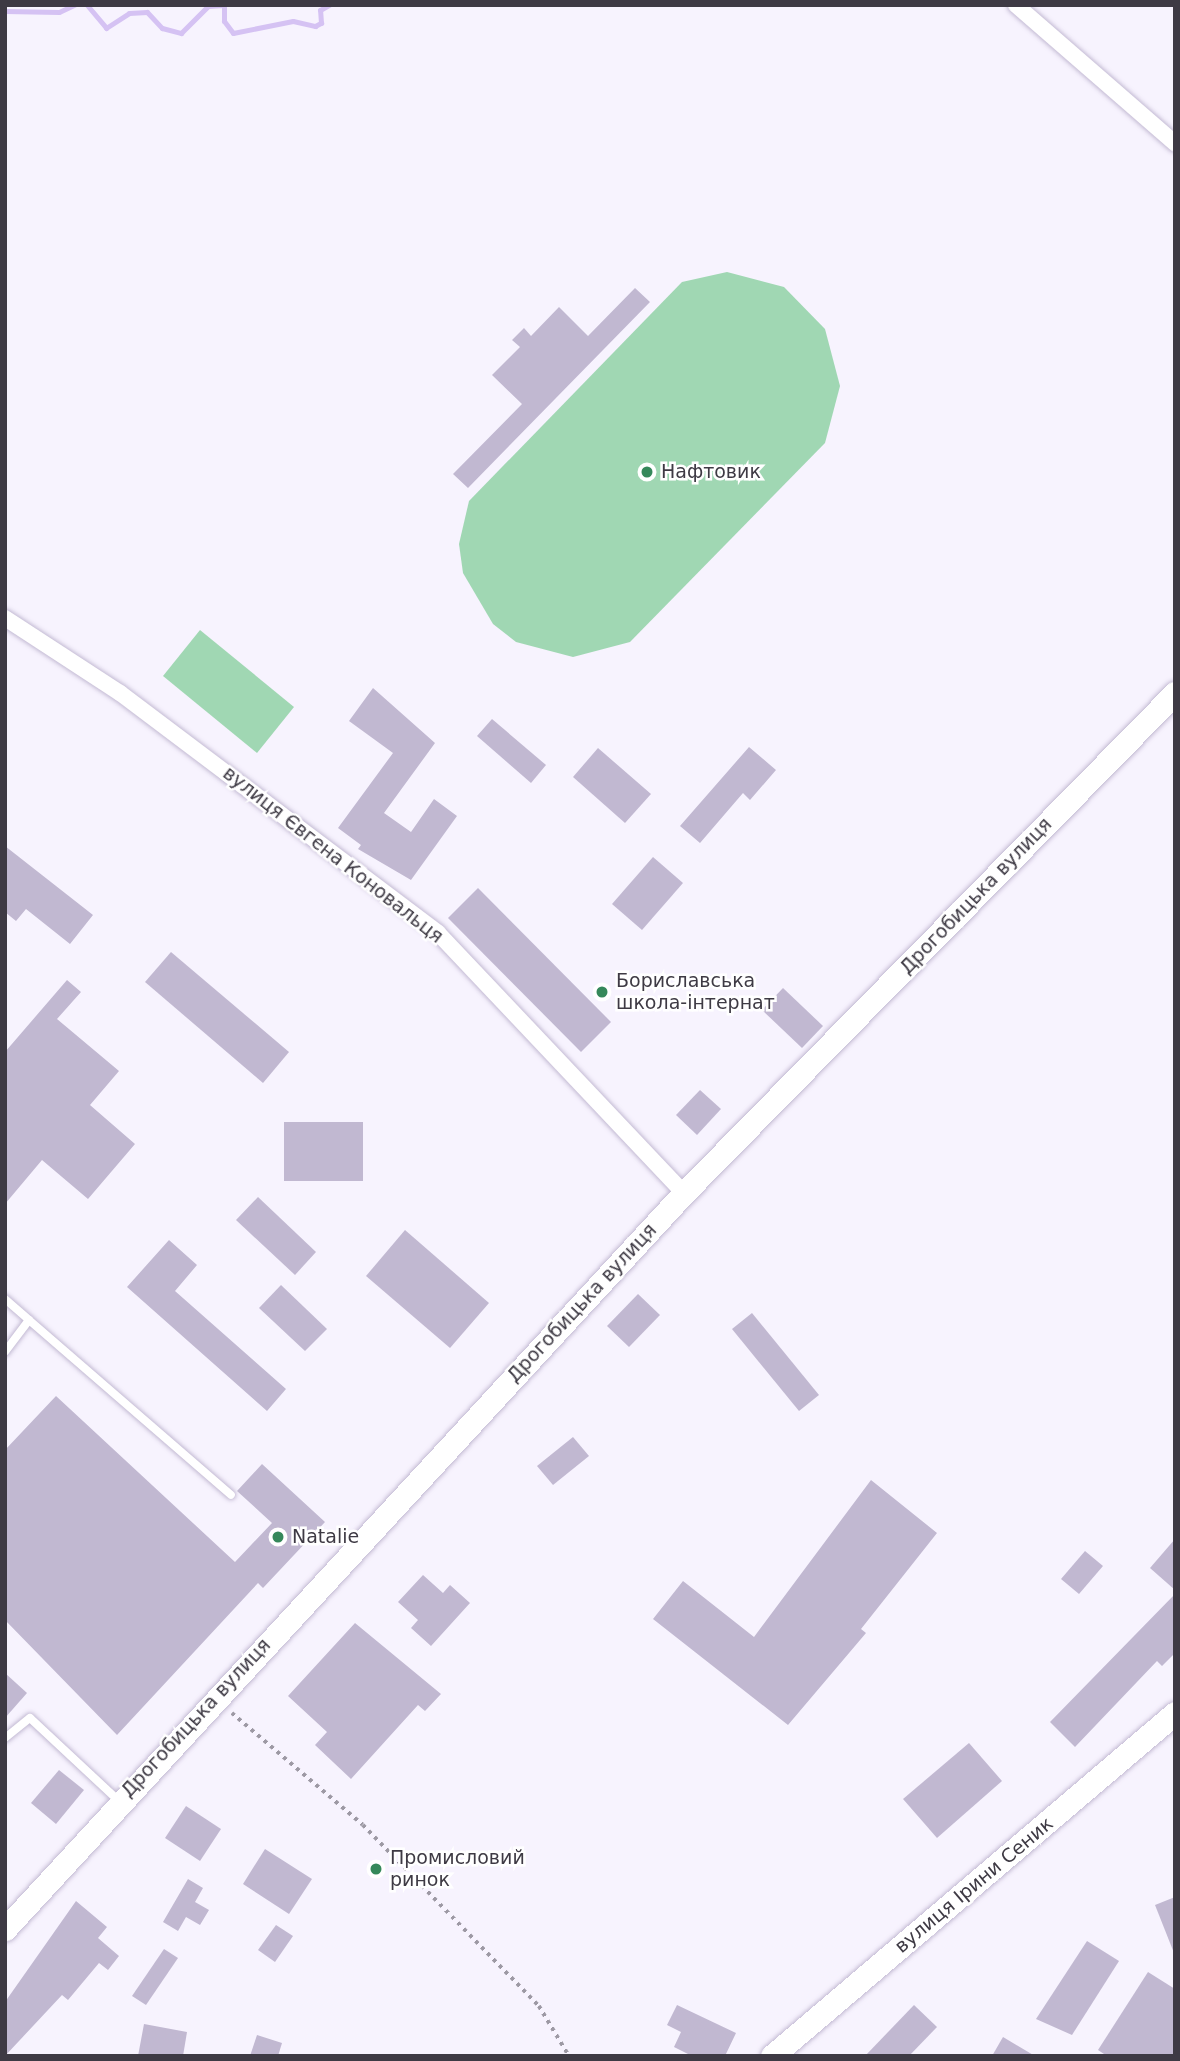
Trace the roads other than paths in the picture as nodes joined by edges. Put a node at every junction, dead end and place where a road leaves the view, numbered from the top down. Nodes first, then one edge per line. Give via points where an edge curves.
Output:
1 (1016, 5) edge
2 (1175, 143) edge
3 (5, 618) edge
4 (1175, 693) edge
5 (684, 1193) junction
6 (5, 1299) edge
7 (29, 1320) junction
8 (5, 1352) edge
9 (231, 1495) dead end
10 (1175, 1713) edge
11 (5, 1738) edge
12 (119, 1801) junction
13 (5, 1929) edge
14 (772, 2056) edge

1 - 2 street
3 - 5 street, вулиця Євгена Коновальця via 120,693 438,933
4 - 5 main road, Дрогобицька вулиця
5 - 12 main road, Дрогобицька вулиця
6 - 7 lane
7 - 8 lane
7 - 9 lane
10 - 14 main road, вулиця Ірини Сеник
11 - 12 lane via 30,1718
12 - 13 main road, Дрогобицька вулиця

